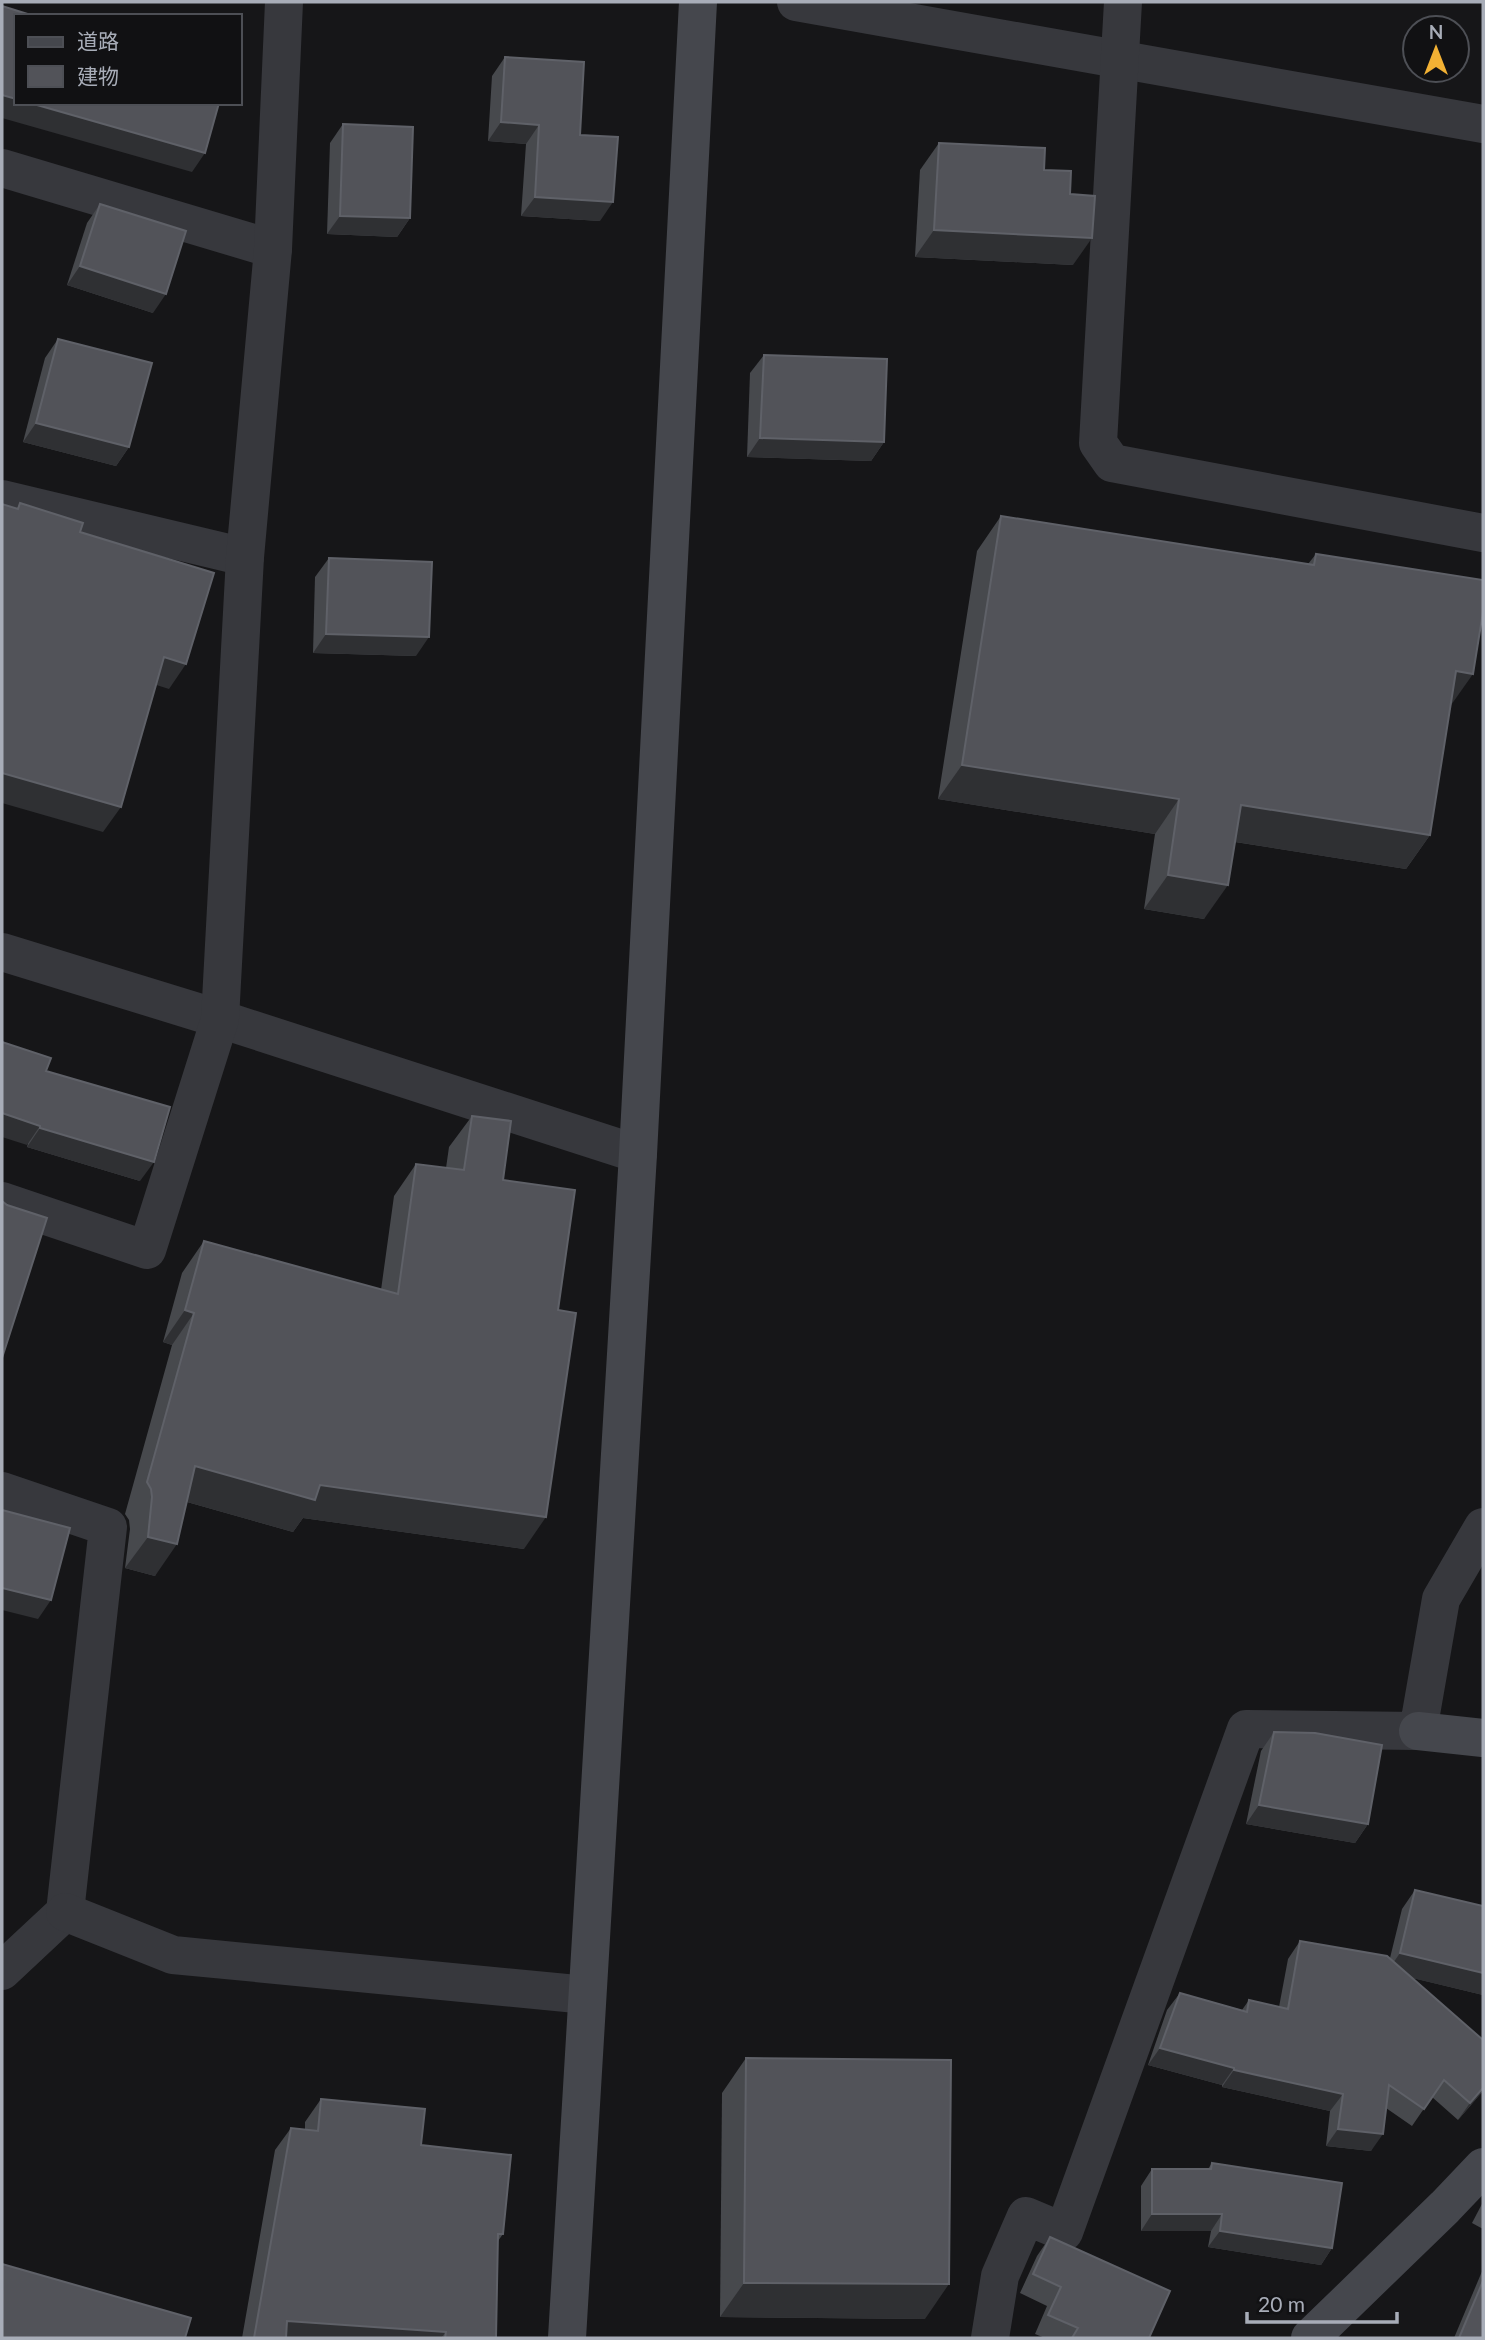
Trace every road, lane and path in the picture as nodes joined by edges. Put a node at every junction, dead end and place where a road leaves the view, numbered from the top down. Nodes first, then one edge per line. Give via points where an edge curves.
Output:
1 (284, 2) edge
2 (698, 2) edge
3 (796, 2) edge
4 (1123, 2) edge
5 (1119, 58) junction
6 (1483, 124) edge
7 (2, 168) edge
8 (273, 249) junction
9 (2, 499) edge
10 (1483, 533) edge
11 (245, 556) junction
12 (2, 952) edge
13 (220, 1019) junction
14 (638, 1154) junction
15 (2, 1201) edge
16 (2, 1491) edge
17 (1483, 1527) edge
18 (1418, 1731) junction
19 (1483, 1738) edge
20 (65, 1912) junction
21 (2, 1970) edge
22 (587, 1995) junction
23 (1483, 2166) edge
24 (567, 2338) edge
25 (990, 2338) edge
26 (1310, 2338) edge

1 - 8 street
2 - 14 street
3 - 5 street
4 - 5 street
5 - 6 street
5 - 10 street via 1098,443 1112,463
7 - 8 street
8 - 11 street
9 - 11 street
11 - 13 street
12 - 13 street
13 - 14 street
13 - 15 street via 147,1250
14 - 22 street
16 - 20 street via 108,1527
17 - 18 street via 1441,1599
18 - 19 street
18 - 25 street via 1246,1729 1064,2232 1026,2216 1000,2276
20 - 21 street
20 - 22 street via 173,1955
22 - 24 street
23 - 26 street

